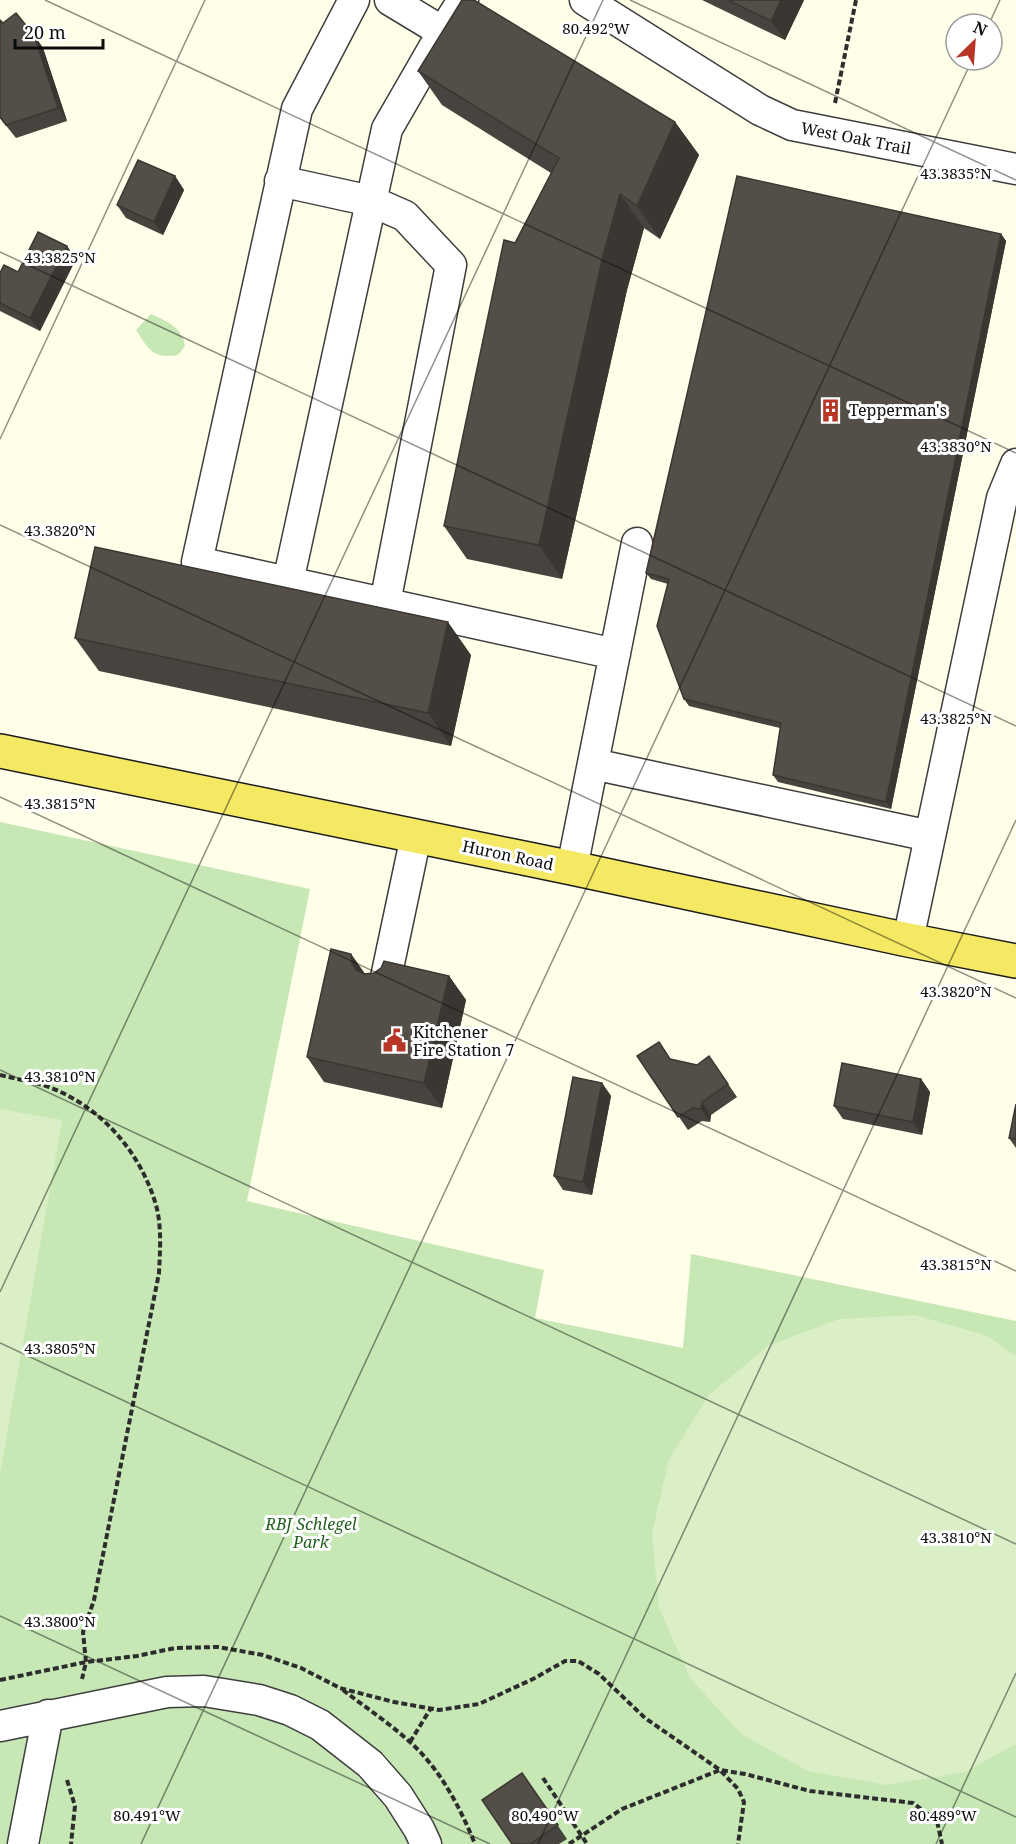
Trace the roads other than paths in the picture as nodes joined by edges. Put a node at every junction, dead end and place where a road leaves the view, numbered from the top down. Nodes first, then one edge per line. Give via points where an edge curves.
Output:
1 (354, 0) edge
2 (390, 0) edge
3 (463, 0) edge
4 (585, 0) edge
5 (443, 32) junction
6 (1016, 169) edge
7 (280, 181) junction
8 (371, 201) junction
9 (1016, 464) edge
10 (637, 543) dead end
11 (288, 582) junction
12 (385, 603) junction
13 (615, 654) junction
14 (0, 751) edge
15 (593, 764) junction
16 (416, 836) junction
17 (930, 836) junction
18 (572, 868) junction
19 (908, 940) junction
20 (1016, 961) edge
21 (385, 982) edge
22 (48, 1715) junction
23 (0, 1726) edge
24 (23, 1844) edge
25 (426, 1844) edge

1 - 7 street via 297,110
2 - 5 street
3 - 5 street
4 - 6 street, West Oak Trail via 760,110 792,125
5 - 8 street via 387,129
7 - 8 street
7 - 11 street via 197,562
8 - 11 street
8 - 12 street via 405,216 451,265
9 - 17 street via 1002,498
10 - 13 street
11 - 12 street
12 - 13 street
13 - 15 street
14 - 16 main road, Huron Road
15 - 17 street
15 - 18 street
16 - 18 main road, Huron Road
16 - 21 street
17 - 19 street
18 - 19 main road, Huron Road
19 - 20 main road, Huron Road
22 - 23 street
22 - 24 street
22 - 25 street via 167,1692 204,1690 290,1710 320,1725 370,1764 398,1796

